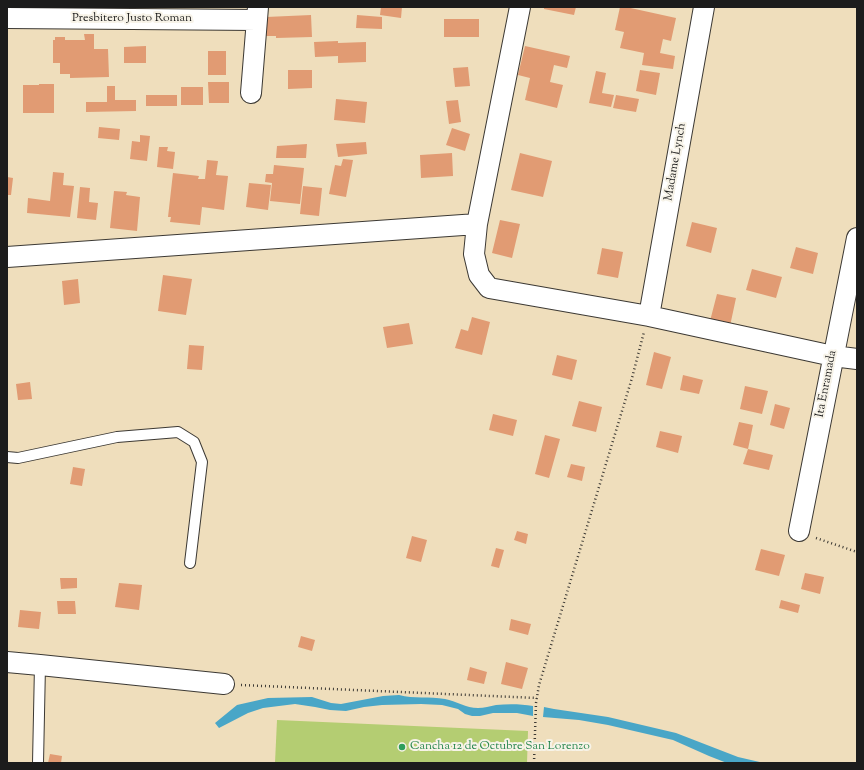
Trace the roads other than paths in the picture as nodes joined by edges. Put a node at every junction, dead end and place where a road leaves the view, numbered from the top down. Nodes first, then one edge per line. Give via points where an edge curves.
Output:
1 (520, 7) edge
2 (704, 7) edge
3 (257, 14) edge
4 (7, 18) edge
5 (252, 93) dead end
6 (478, 224) junction
7 (857, 238) edge
8 (7, 257) edge
9 (649, 316) junction
10 (833, 356) junction
11 (857, 359) edge
12 (7, 457) edge
13 (799, 531) road end
14 (190, 563) dead end
15 (7, 662) edge
16 (40, 665) junction
17 (224, 684) road end
18 (38, 763) edge

1 - 6 street
2 - 9 street, Madame Lynch
3 - 4 street, Presbitero Justo Roman
3 - 5 street
6 - 8 street
6 - 9 street via 474,254 479,275 489,288
7 - 10 street, Ita Enramada
9 - 10 street
10 - 11 street
10 - 13 street, Ita Enramada
12 - 14 lane via 18,458 117,437 178,432 194,442 202,462
15 - 16 street
16 - 17 street
16 - 18 lane

